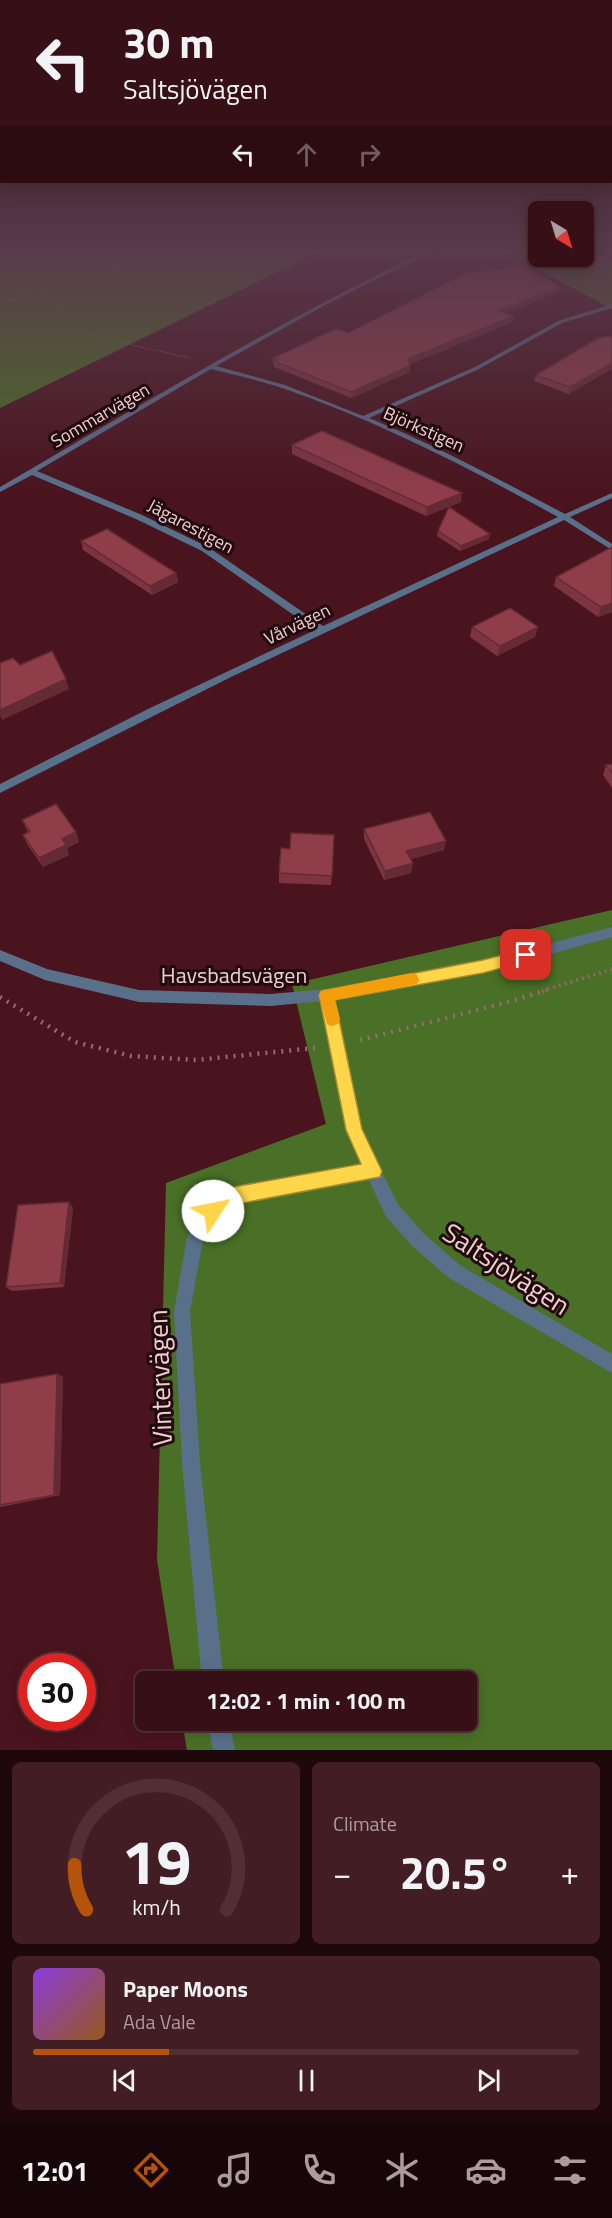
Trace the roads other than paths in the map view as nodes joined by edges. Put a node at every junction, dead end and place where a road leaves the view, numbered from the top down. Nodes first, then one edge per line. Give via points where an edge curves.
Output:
1 (278, 330) edge
2 (546, 330) edge
3 (214, 365) junction
4 (364, 418) junction
5 (32, 472) junction
6 (0, 490) edge
7 (612, 495) edge
8 (564, 518) junction
9 (612, 548) edge
10 (322, 630) junction
11 (0, 789) edge
12 (612, 932) edge
13 (0, 955) edge
14 (327, 995) junction
15 (374, 1171) junction
16 (612, 1364) edge
17 (212, 1671) edge
18 (220, 1731) edge
19 (224, 1750) edge

1 - 3 street, Sommarvägen
2 - 4 street via 477,368
3 - 4 street, Björkstigen via 283,386
3 - 5 street, Sommarvägen
4 - 8 street, Björkstigen via 464,463
5 - 6 street, Sommarvägen
5 - 10 street, Jägarestigen via 205,549
7 - 8 street, Vårvägen
8 - 9 street, Björkstigen
8 - 10 street, Vårvägen
10 - 11 street, Vårvägen
12 - 14 street, Havsbadsvägen via 483,967
13 - 14 street, Havsbadsvägen via 45,974 139,996 271,1000
14 - 15 street, Saltsjövägen via 354,1130
15 - 16 street, Saltsjövägen via 391,1209 418,1240 455,1272
15 - 17 street, Vintervägen via 222,1198 195,1237 182,1311 191,1463
18 - 19 street

